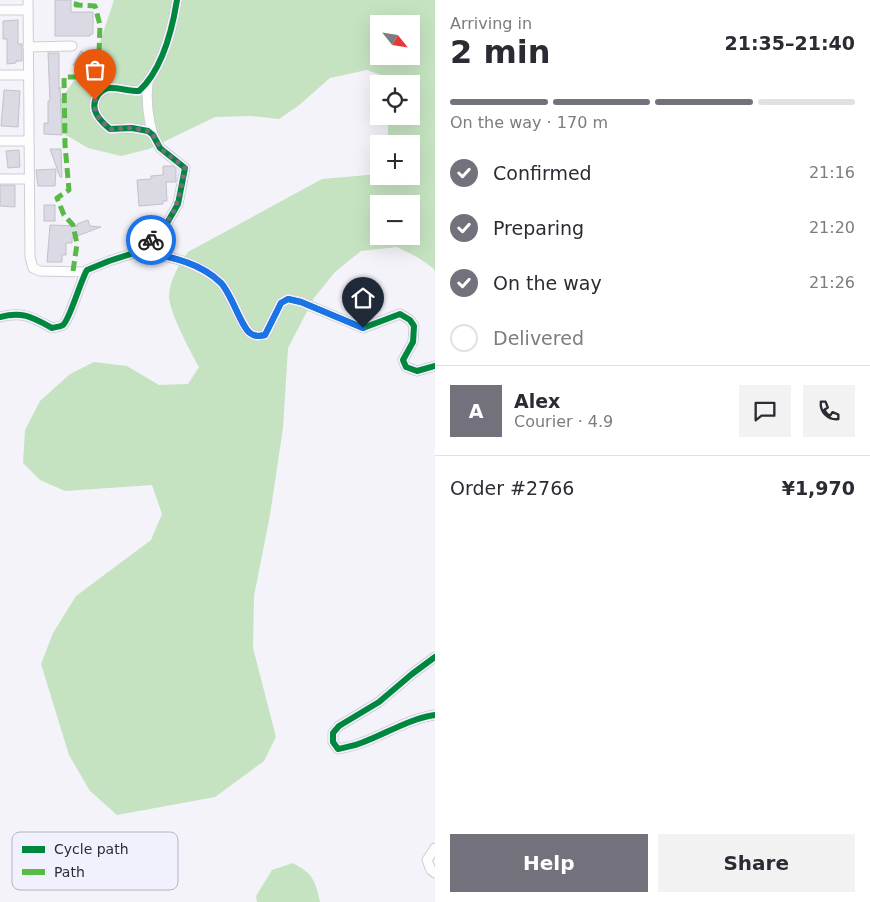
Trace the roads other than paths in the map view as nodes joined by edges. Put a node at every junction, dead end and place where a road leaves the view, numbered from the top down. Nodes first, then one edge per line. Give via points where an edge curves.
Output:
1 (177, 0) edge
2 (28, 5) edge
3 (0, 10) edge
4 (72, 46) dead end
5 (28, 47) junction
6 (0, 75) edge
7 (29, 75) junction
8 (148, 82) junction
9 (153, 134) junction
10 (0, 141) edge
11 (28, 141) junction
12 (0, 179) edge
13 (29, 179) junction
14 (140, 251) junction
15 (86, 272) junction
16 (0, 317) edge
17 (435, 366) edge
18 (435, 657) edge
19 (435, 714) edge
20 (435, 848) edge
21 (435, 873) edge

1 - 8 street via 161,58
2 - 3 street
2 - 5 street
4 - 5 street
5 - 7 street
6 - 7 street
7 - 11 street
8 - 9 street via 149,123
8 - 9 street via 139,91 102,90 94,107 99,120 110,129 132,128
9 - 14 street via 160,148 185,168 178,204 163,230
10 - 11 street
11 - 13 street
12 - 13 street
13 - 15 street via 33,268
14 - 15 street
14 - 17 street via 180,259 211,275 222,284 234,302 249,332 257,336 265,335 281,303 288,299 363,328 400,314 414,326 413,342 404,360 406,368 418,371
15 - 16 street via 62,326 52,328 34,318 15,313
18 - 19 street via 379,702 339,726 333,733 333,742 338,749 361,743
20 - 21 street via 427,860

